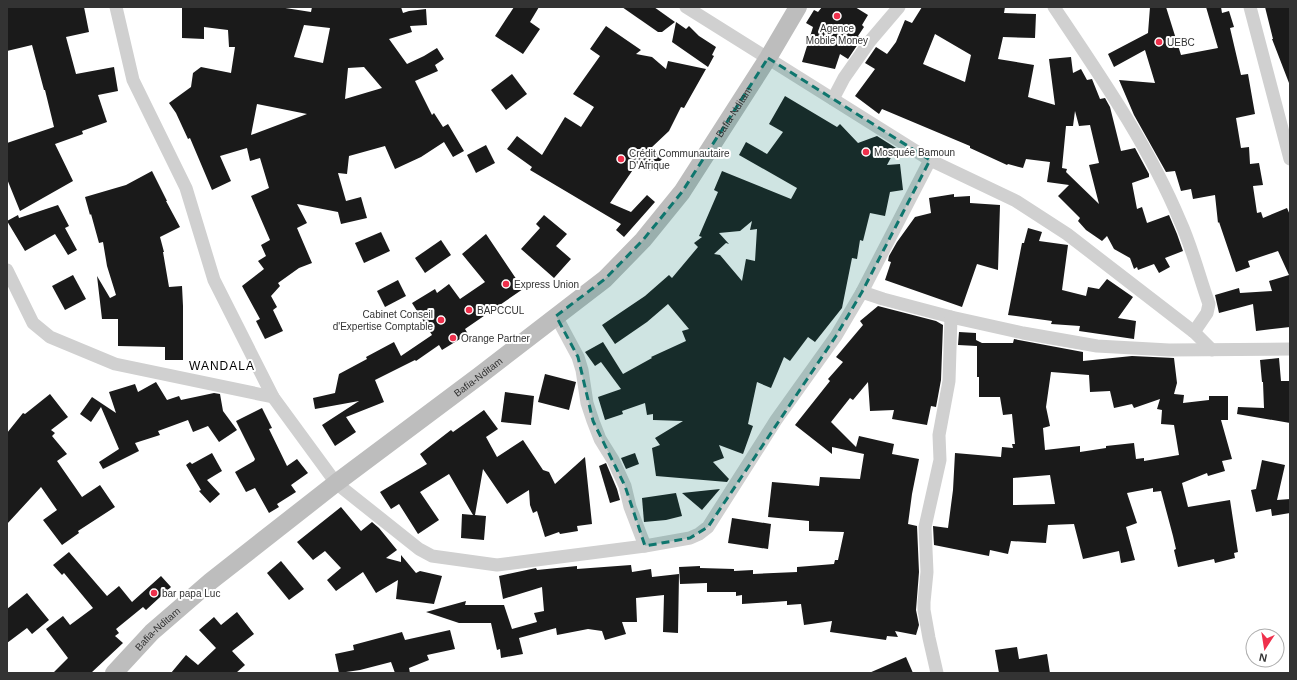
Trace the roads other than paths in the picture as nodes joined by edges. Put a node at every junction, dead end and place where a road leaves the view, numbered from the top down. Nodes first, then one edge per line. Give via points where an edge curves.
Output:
1 (116, 7) edge
2 (686, 7) edge
3 (798, 7) edge
4 (899, 7) edge
5 (1054, 7) edge
6 (1250, 7) edge
7 (768, 58) junction
8 (833, 99) junction
9 (1290, 159) edge
10 (930, 160) junction
11 (7, 270) edge
12 (862, 292) junction
13 (556, 316) junction
14 (950, 317) junction
15 (1194, 332) junction
16 (1290, 349) edge
17 (1212, 350) junction
18 (273, 397) junction
19 (336, 482) junction
20 (645, 546) junction
21 (114, 673) edge
22 (937, 673) edge

1 - 18 street via 134,80 186,188 214,280
2 - 7 street
3 - 7 main road, Bafia-Nditam
4 - 8 street via 870,41 844,78
5 - 15 street via 1122,113 1152,164 1181,222 1209,304 1207,313
6 - 9 street
7 - 8 street
7 - 13 main road, Bafia-Nditam via 682,192 643,240 605,279
8 - 10 street
10 - 12 street
10 - 15 street via 1023,205 1067,234
11 - 18 street via 33,323 50,337 115,364
12 - 14 street
12 - 20 street via 836,336 776,420 708,527 690,538
13 - 19 main road, Bafia-Nditam
13 - 20 street via 578,357 593,421 625,486
14 - 17 street via 1097,346
14 - 22 street via 949,381 939,435 940,460 925,527 927,572 924,610
15 - 17 street
16 - 17 street
18 - 19 street
19 - 20 street via 419,549 432,556 498,565
19 - 21 main road, Bafia-Nditam via 205,586 152,632

